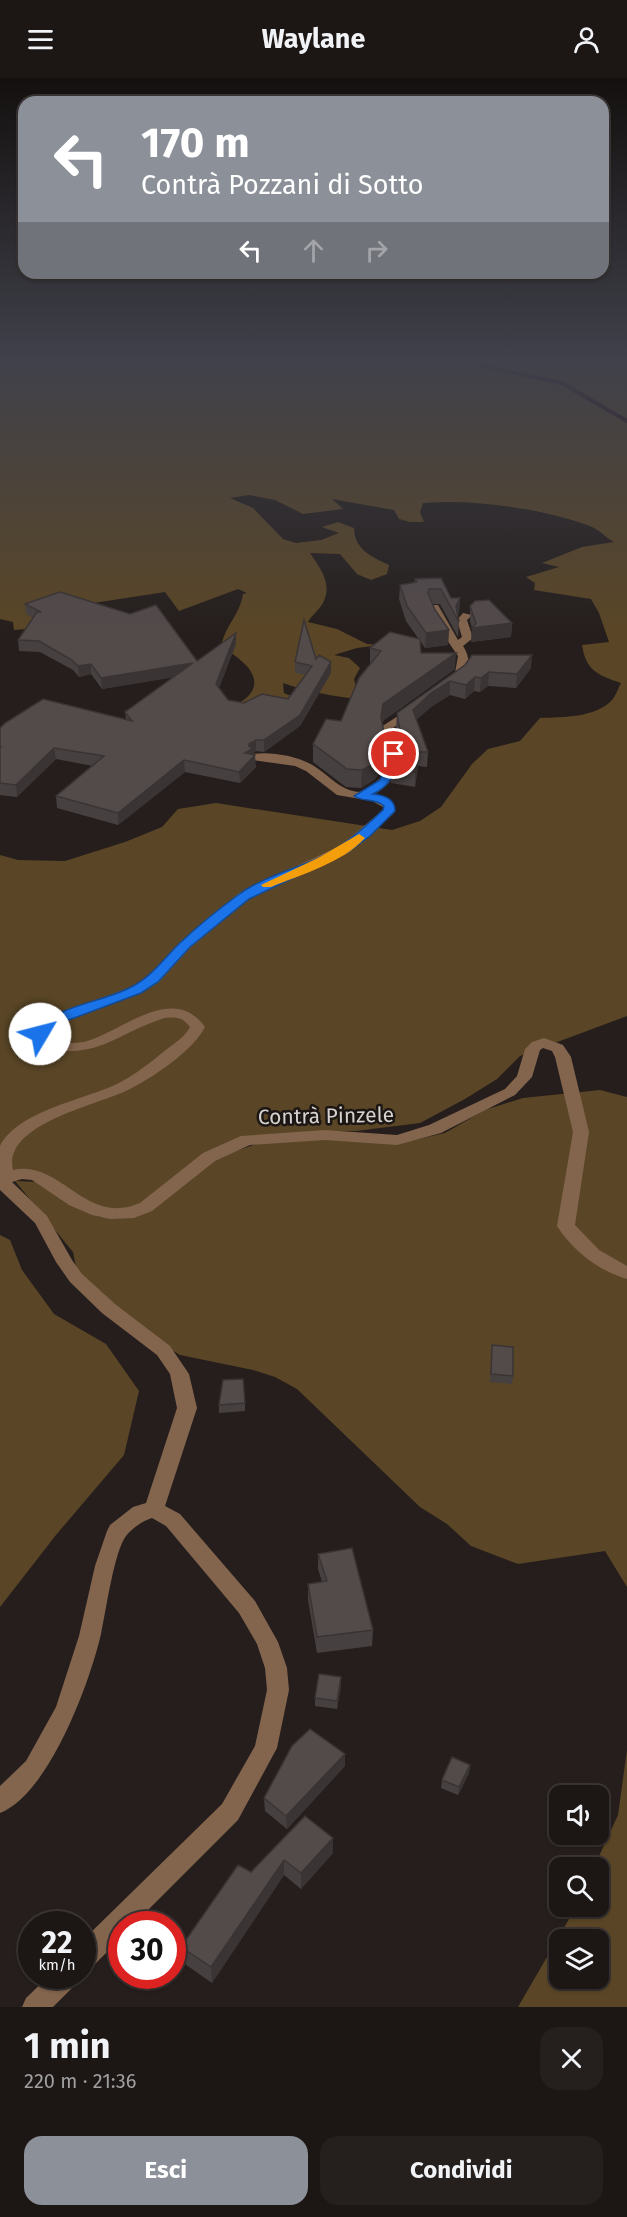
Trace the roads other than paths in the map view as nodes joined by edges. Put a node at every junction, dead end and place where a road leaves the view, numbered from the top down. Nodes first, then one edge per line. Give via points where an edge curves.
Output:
1 (434, 607) edge
2 (467, 615) dead end
3 (458, 644) junction
4 (439, 687) edge
5 (422, 700) edge
6 (257, 757) edge
7 (360, 796) junction
8 (8, 1177) junction
9 (627, 1273) edge
10 (154, 1509) junction
11 (0, 1802) edge
12 (96, 1945) edge
13 (53, 1989) edge
14 (35, 2007) edge

1 - 3 street via 446,632
2 - 3 street via 462,620 468,638
3 - 4 street via 464,658 463,669
5 - 7 street via 387,727 394,761 385,781
6 - 7 street via 308,766 342,792
7 - 8 street via 386,801 389,811 345,849 244,896 185,945 154,979 136,990 53,1021 44,1029 39,1042 73,1048 100,1042 160,1014 185,1015 193,1018 198,1027 144,1075 49,1116 18,1135 4,1155
8 - 9 street, Contrà Pinzele via 31,1173 88,1208 112,1214 134,1212 209,1158 247,1140 326,1136 397,1140 435,1129 510,1092 524,1077 533,1049 544,1043 558,1047 563,1057 581,1132 566,1226 598,1258
8 - 10 street via 2,1181 7,1189 35,1212 71,1272 110,1310 155,1342 182,1378 187,1408
10 - 11 street via 140,1513 117,1531 66,1710 34,1768
10 - 12 street via 173,1520 247,1607 267,1642 278,1690 266,1748 230,1812
13 - 14 street

